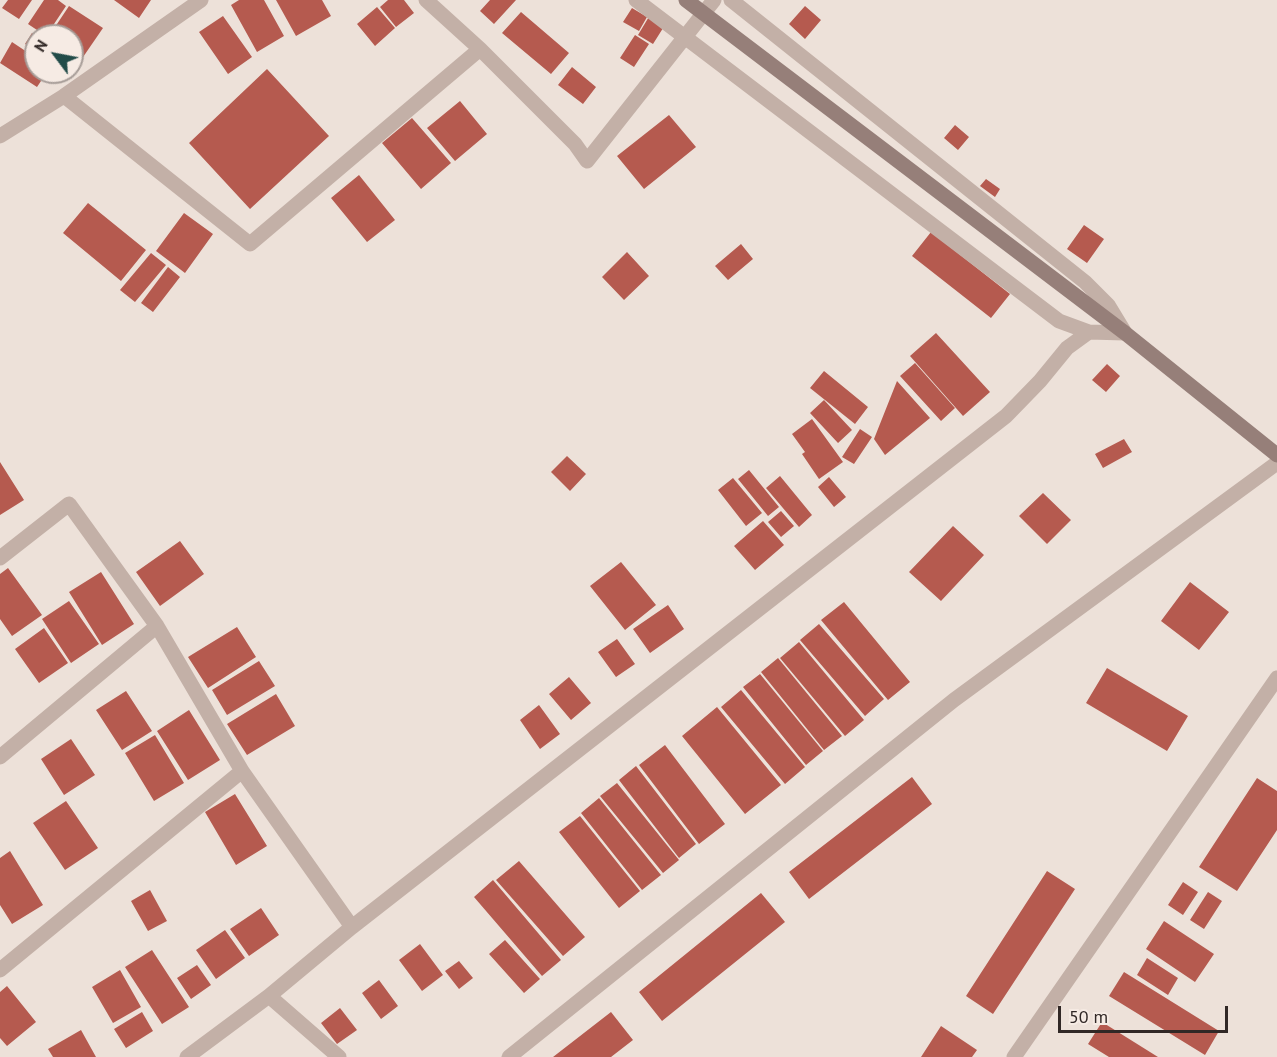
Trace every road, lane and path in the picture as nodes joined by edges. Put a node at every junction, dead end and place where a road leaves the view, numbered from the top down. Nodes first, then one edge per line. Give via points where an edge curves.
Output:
1 (201, 0) edge
2 (426, 0) edge
3 (636, 0) edge
4 (686, 0) edge
5 (714, 0) edge
6 (731, 0) edge
7 (686, 37) junction
8 (480, 49) junction
9 (64, 96) junction
10 (0, 136) edge
11 (1089, 332) junction
12 (1125, 333) junction
13 (1277, 455) edge
14 (1277, 463) edge
15 (0, 558) edge
16 (157, 626) junction
17 (1277, 678) edge
18 (0, 757) edge
19 (242, 771) junction
20 (352, 927) junction
21 (0, 970) edge
22 (269, 996) junction
23 (187, 1057) edge
24 (339, 1057) edge
25 (509, 1057) edge
26 (1014, 1057) edge

1 - 9 street
2 - 8 street
3 - 7 street
4 - 12 main road
5 - 7 street
6 - 12 street via 1085,282 1108,305
7 - 8 street via 587,161
7 - 11 street via 1059,321
8 - 9 street via 250,244
9 - 10 street
11 - 12 street
11 - 20 street via 1067,348 1006,416
12 - 13 main road
14 - 25 street via 954,700
15 - 16 street via 69,504
16 - 18 street
16 - 19 street
17 - 26 street
19 - 20 street
19 - 21 street
20 - 22 street
22 - 23 street
22 - 24 street

